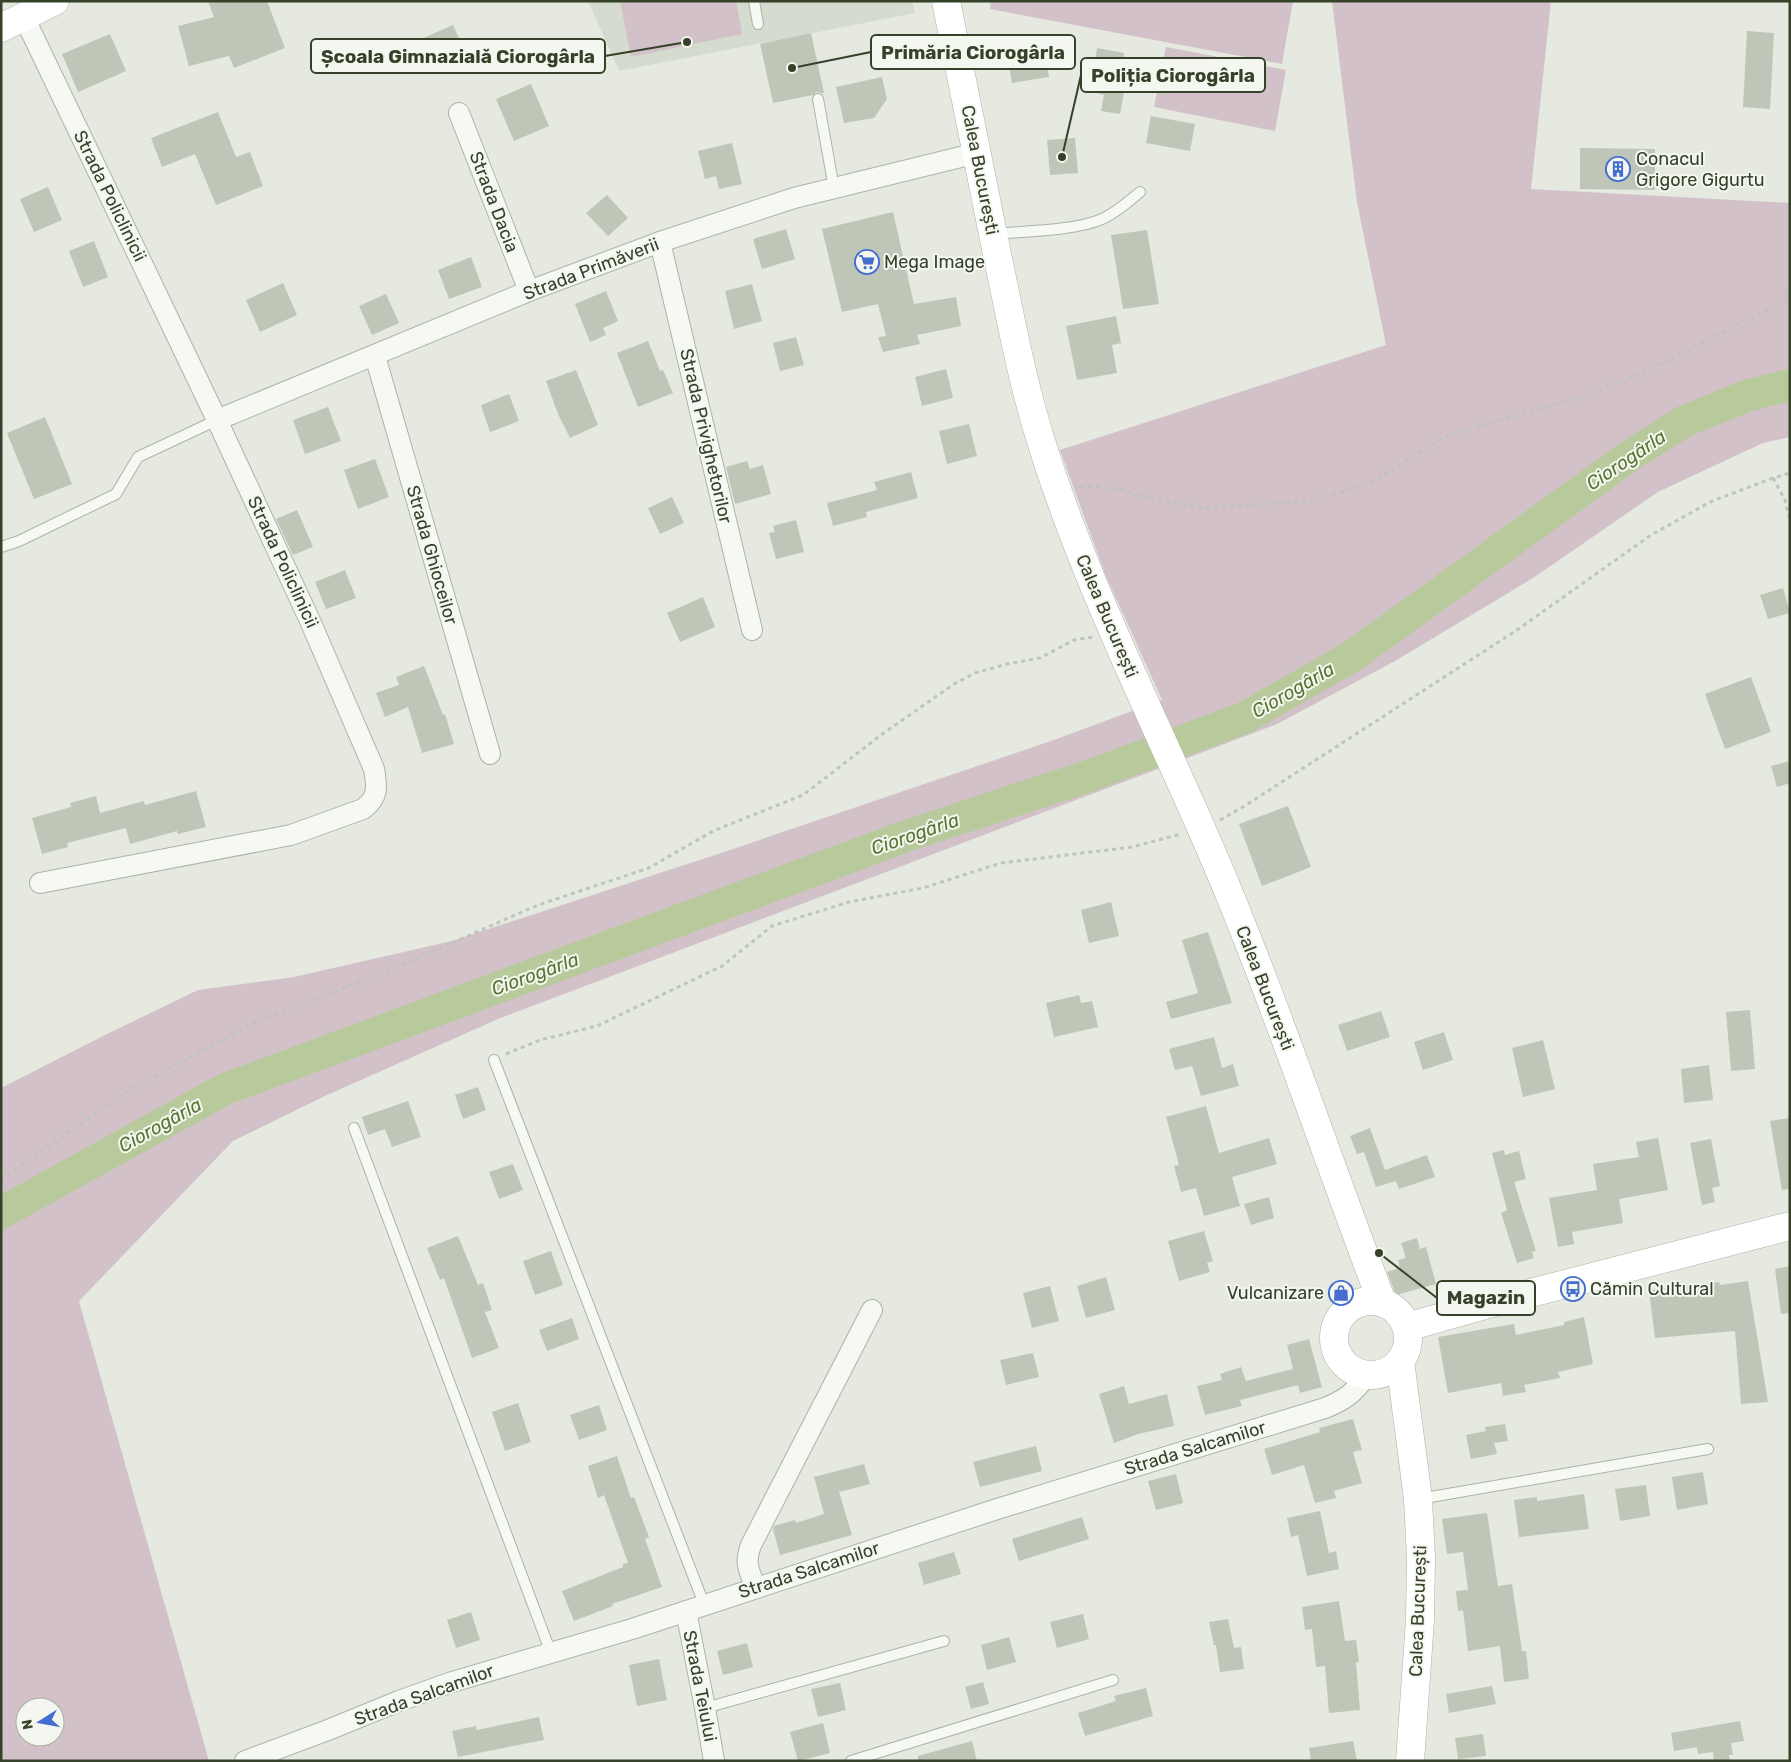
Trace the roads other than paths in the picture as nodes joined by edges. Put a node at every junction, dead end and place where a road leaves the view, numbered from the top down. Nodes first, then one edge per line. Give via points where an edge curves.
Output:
1 (55, 1) edge
2 (754, 1) edge
3 (946, 1) edge
4 (13, 23) edge
5 (758, 24) dead end
6 (818, 99) dead end
7 (459, 113) dead end
8 (977, 153) junction
9 (834, 188) junction
10 (1140, 192) dead end
11 (993, 234) junction
12 (660, 242) junction
13 (529, 292) junction
14 (375, 356) junction
15 (217, 420) junction
16 (1, 547) edge
17 (752, 630) dead end
18 (490, 754) dead end
19 (40, 883) dead end
20 (494, 1060) road end
21 (354, 1128) dead end
22 (1790, 1226) edge
23 (1369, 1303) junction
24 (872, 1310) dead end
25 (1407, 1327) junction
26 (1400, 1361) junction
27 (1372, 1375) junction
28 (1708, 1449) dead end
29 (1413, 1461) junction
30 (1418, 1499) junction
31 (756, 1588) junction
32 (695, 1608) junction
33 (944, 1641) dead end
34 (551, 1652) junction
35 (1113, 1680) dead end
36 (705, 1708) junction
37 (246, 1761) edge
38 (714, 1761) edge
39 (851, 1761) edge
40 (1410, 1761) edge

1 - 4 main road
2 - 5 lane
3 - 8 main road, Calea București
4 - 15 street, Strada Policlinicii
6 - 9 lane
7 - 13 street, Strada Dacia
8 - 9 street, Strada Primăverii
8 - 11 main road, Calea București
9 - 12 street, Strada Primăverii
10 - 11 lane via 1102,219
11 - 23 main road, Calea București via 1017,349 1039,436 1057,490 1114,634 1198,820 1262,976 1345,1206 1352,1246
12 - 13 street, Strada Primăverii
12 - 17 street, Strada Privighetorilor
13 - 14 street, Strada Primăverii
14 - 15 street, Strada Primăverii
14 - 18 street, Strada Ghioceilor
15 - 16 lane via 138,457 116,494
15 - 19 street, Strada Policlinicii via 339,684 374,769 376,793 363,809 291,835
20 - 32 lane
21 - 34 lane
22 - 25 main road
23 - 25 main road via 1398,1312
23 - 27 main road via 1346,1310 1338,1320 1334,1345 1347,1366 1356,1372
24 - 31 street via 751,1545 747,1566
25 - 26 main road via 1408,1345
26 - 27 main road via 1386,1372
26 - 29 main road, Calea București
27 - 29 main road, Calea București via 1395,1412
27 - 31 street, Strada Salcamilor via 1342,1402 1325,1408 994,1510
28 - 30 lane
29 - 30 main road, Calea București
30 - 40 main road, Calea București via 1420,1620
31 - 32 street, Strada Salcamilor
32 - 34 street, Strada Salcamilor
32 - 36 street, Strada Teiului
33 - 36 lane
34 - 37 street, Strada Salcamilor via 452,1682
35 - 39 lane
36 - 38 street, Strada Teiului

